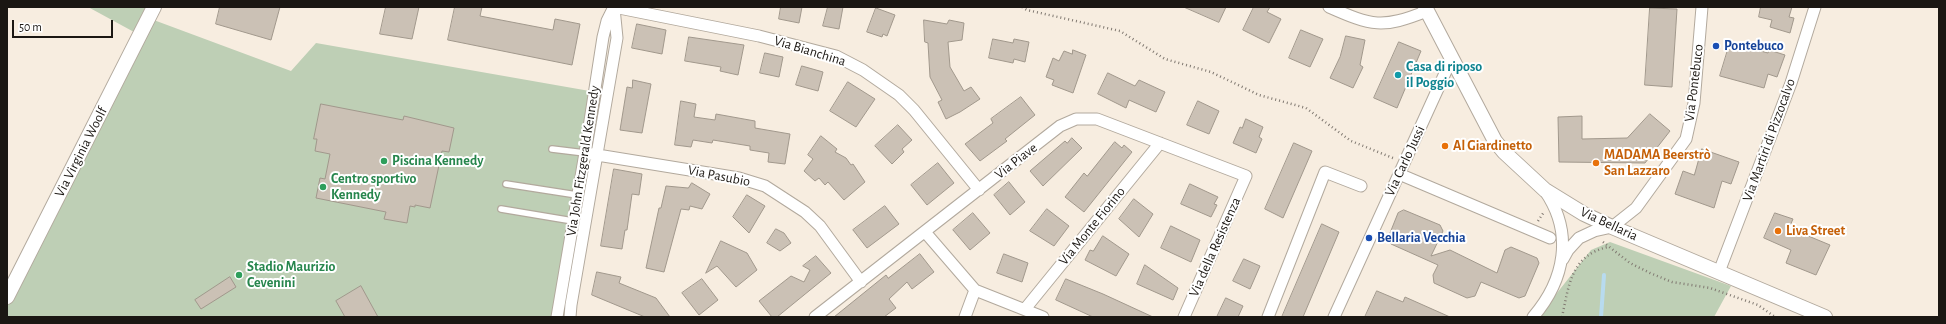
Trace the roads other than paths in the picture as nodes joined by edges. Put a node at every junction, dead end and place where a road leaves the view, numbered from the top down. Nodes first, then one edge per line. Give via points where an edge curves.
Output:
1 (154, 7) edge
2 (614, 7) edge
3 (1329, 7) edge
4 (1702, 7) edge
5 (1815, 7) edge
6 (1426, 9) edge
7 (1451, 60) junction
8 (1160, 143) junction
9 (552, 149) dead end
10 (585, 152) junction
11 (597, 155) junction
12 (1399, 174) junction
13 (1246, 176) joint
14 (506, 184) dead end
15 (1361, 186) dead end
16 (979, 190) junction
17 (1545, 190) junction
18 (578, 196) junction
19 (501, 209) dead end
20 (573, 220) junction
21 (1612, 227) junction
22 (925, 232) junction
23 (1550, 238) dead end
24 (1563, 259) junction
25 (1719, 272) junction
26 (861, 282) junction
27 (975, 290) junction
28 (7, 297) edge
29 (1025, 309) junction
30 (557, 317) edge
31 (570, 317) edge
32 (815, 317) edge
33 (965, 317) edge
34 (1043, 317) edge
35 (1184, 317) edge
36 (1268, 317) edge
37 (1334, 317) edge
38 (1533, 317) edge
39 (1825, 317) edge

1 - 28 street, Via Virginia Woolf
2 - 10 street, Via John Fitzgerald Kennedy via 603,37
2 - 11 street, Via John Fitzgerald Kennedy via 617,38
2 - 16 street, Via Bianchina via 759,36 836,56 863,70 900,95
3 - 6 street via 1364,22 1376,23 1391,23
4 - 21 street, Via Pontebuco via 1694,103 1686,139 1636,208
5 - 25 street, Via Martiri di Pizzocalvo via 1791,83
6 - 7 street
7 - 12 street, Via Carlo Jussi
7 - 17 street, Via Bellaria via 1495,141 1514,163
8 - 13 street, Via Piave
8 - 16 street, Via Piave via 1097,119 1076,119 1060,126
8 - 29 street, Via Monte Fiorino
9 - 10 lane
10 - 11 street, Via Pasubio
10 - 18 street, Via John Fitzgerald Kennedy
11 - 26 street, Via Pasubio via 739,178 765,186 805,212 820,226
11 - 31 street, Via John Fitzgerald Kennedy
12 - 23 street
12 - 37 street, Via Carlo Jussi
13 - 35 street, Via della Resistenza
14 - 18 lane
15 - 36 street via 1325,172
16 - 22 street, Via Piave
17 - 21 street, Via Bellaria via 1577,210
17 - 24 street via 1556,209
18 - 20 street, Via John Fitzgerald Kennedy
19 - 20 lane
20 - 30 street, Via John Fitzgerald Kennedy
21 - 24 street via 1579,238
21 - 25 street, Via Bellaria
22 - 26 street, Via Piave
22 - 27 street
24 - 38 street via 1558,278 1549,296
25 - 39 street, Via Bellaria
26 - 32 street, Via Piave
27 - 29 street
27 - 33 street
29 - 34 street

